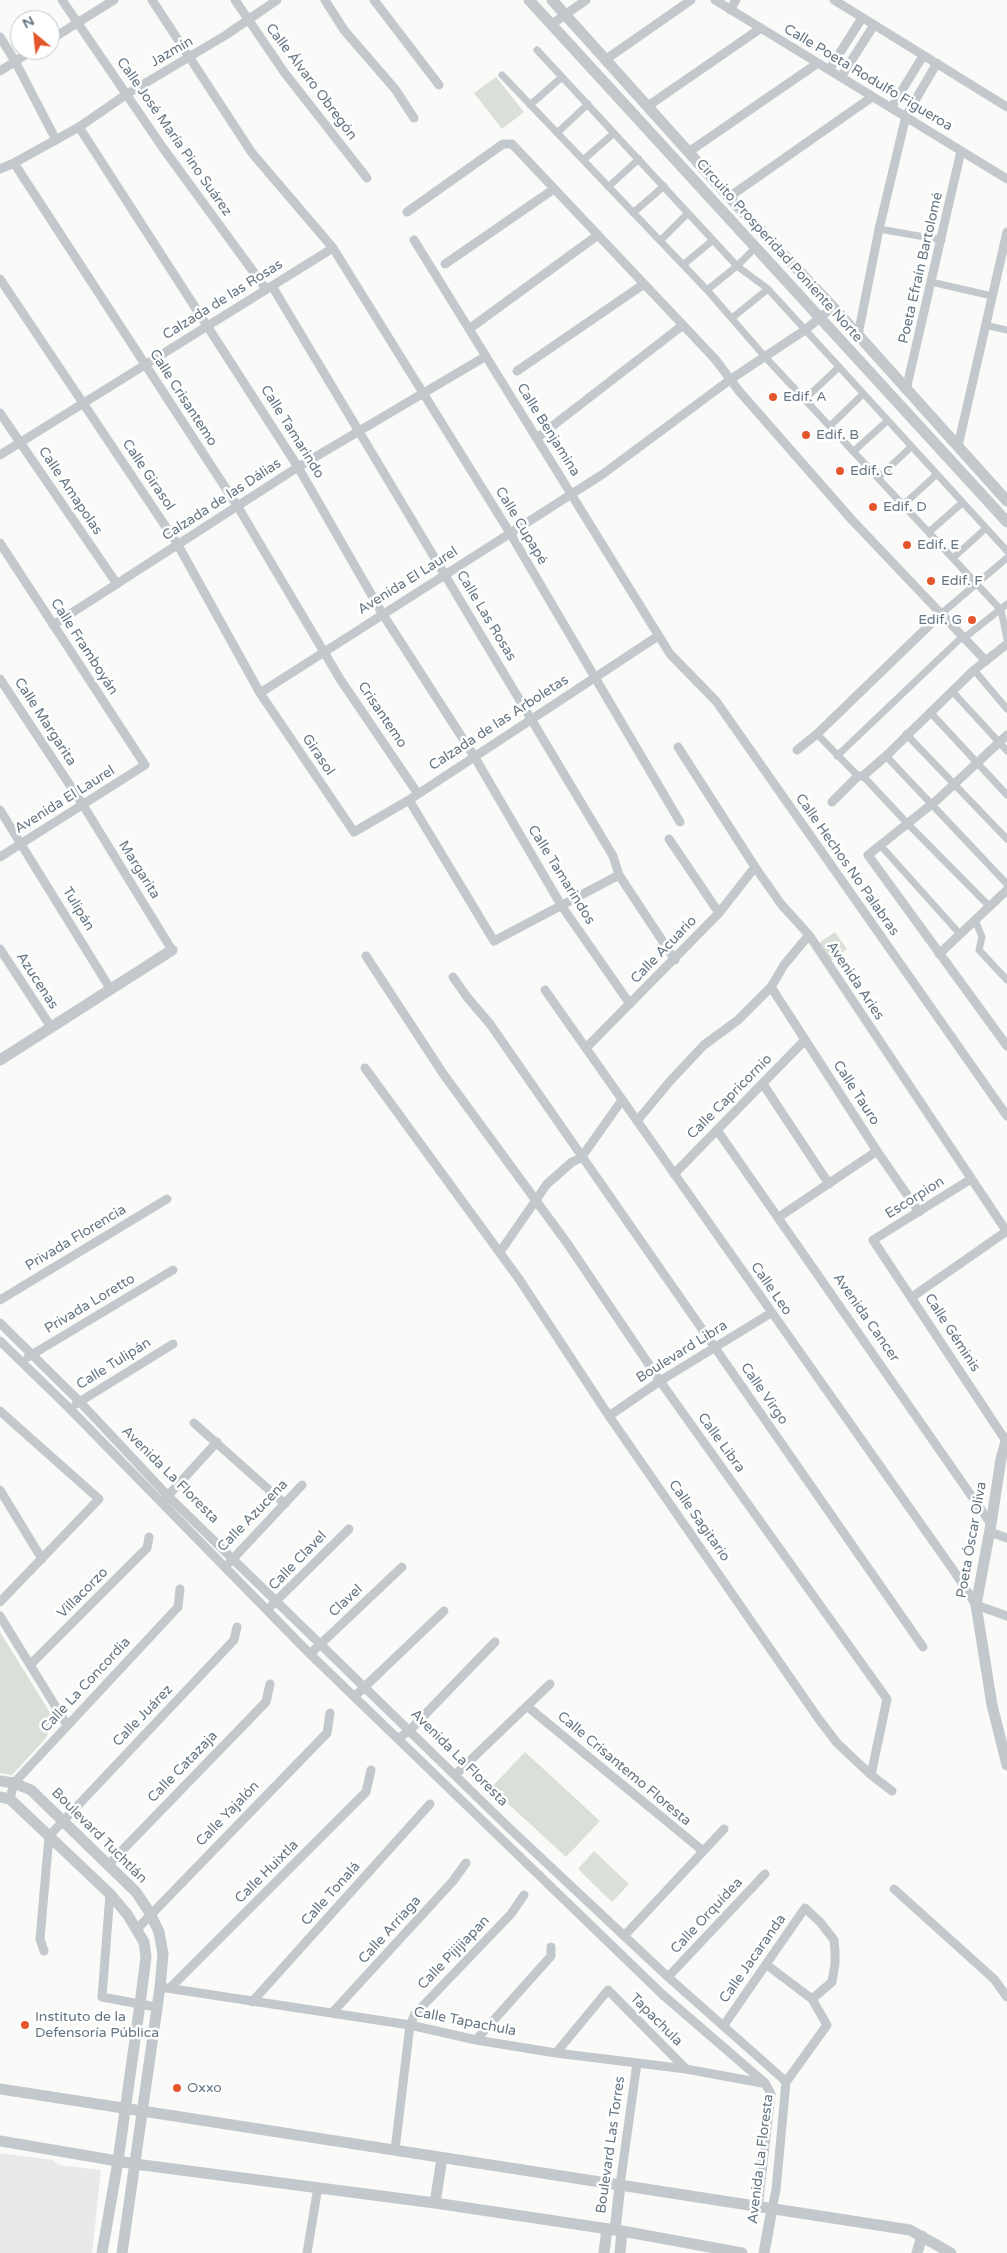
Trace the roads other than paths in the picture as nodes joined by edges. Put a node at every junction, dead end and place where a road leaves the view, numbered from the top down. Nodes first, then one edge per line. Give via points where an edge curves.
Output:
1 (62, 0) edge
2 (114, 0) edge
3 (152, 0) edge
4 (235, 0) edge
5 (277, 0) edge
6 (325, 0) edge
7 (374, 0) edge
8 (529, 0) edge
9 (552, 0) edge
10 (586, 0) edge
11 (691, 0) edge
12 (715, 0) edge
13 (736, 0) edge
14 (834, 0) edge
15 (730, 10) junction
16 (565, 15) junction
17 (862, 18) junction
18 (247, 20) junction
19 (76, 24) junction
20 (552, 24) junction
21 (874, 25) junction
22 (760, 28) junction
23 (60, 34) edge
24 (0, 37) edge
25 (537, 50) dead end
26 (923, 56) junction
27 (190, 57) junction
28 (605, 60) junction
29 (15, 61) junction
30 (937, 63) junction
31 (818, 64) junction
32 (0, 70) edge
33 (829, 70) junction
34 (502, 75) dead end
35 (562, 77) junction
36 (841, 77) junction
37 (439, 85) dead end
38 (126, 94) junction
39 (872, 97) junction
40 (588, 104) junction
41 (530, 105) junction
42 (648, 106) junction
43 (1007, 107) edge
44 (891, 108) junction
45 (906, 116) junction
46 (414, 118) dead end
47 (79, 127) junction
48 (557, 133) junction
49 (614, 133) junction
50 (56, 140) junction
51 (690, 151) junction
52 (961, 151) junction
53 (639, 158) junction
54 (583, 160) junction
55 (14, 163) junction
56 (0, 169) edge
57 (367, 178) dead end
58 (1007, 179) edge
59 (664, 186) junction
60 (608, 187) junction
61 (554, 189) junction
62 (729, 197) junction
63 (407, 212) dead end
64 (633, 213) junction
65 (688, 213) junction
66 (879, 229) junction
67 (1007, 232) edge
68 (598, 235) junction
69 (414, 240) dead end
70 (713, 240) junction
71 (942, 240) junction
72 (660, 241) junction
73 (756, 247) junction
74 (332, 248) junction
75 (445, 264) dead end
76 (683, 265) junction
77 (738, 266) junction
78 (0, 279) edge
79 (931, 282) junction
80 (644, 284) junction
81 (269, 288) junction
82 (768, 289) junction
83 (707, 290) junction
84 (992, 296) junction
85 (833, 307) junction
86 (732, 318) junction
87 (820, 318) junction
88 (683, 325) junction
89 (208, 326) junction
90 (985, 326) junction
91 (468, 329) junction
92 (805, 330) junction
93 (1007, 330) edge
94 (858, 335) junction
95 (486, 356) junction
96 (766, 358) junction
97 (145, 365) junction
98 (839, 367) junction
99 (516, 371) dead end
100 (731, 379) junction
101 (906, 390) junction
102 (424, 394) junction
103 (863, 394) junction
104 (805, 399) junction
105 (84, 403) junction
106 (0, 413) edge
107 (887, 421) junction
108 (830, 426) junction
109 (360, 432) junction
110 (537, 438) junction
111 (20, 442) junction
112 (958, 446) junction
113 (911, 447) junction
114 (854, 451) junction
115 (0, 455) edge
116 (298, 468) junction
117 (936, 475) junction
118 (878, 478) junction
119 (572, 494) junction
120 (1007, 501) edge
121 (962, 503) junction
122 (904, 505) junction
123 (238, 507) junction
124 (1007, 522) edge
125 (985, 528) junction
126 (929, 532) junction
127 (510, 533) junction
128 (0, 543) edge
129 (178, 545) junction
130 (1007, 551) edge
131 (953, 558) junction
132 (1007, 558) edge
133 (446, 575) junction
134 (117, 584) junction
135 (977, 584) junction
136 (1007, 604) edge
137 (1001, 610) junction
138 (382, 613) junction
139 (942, 613) junction
140 (53, 625) junction
141 (658, 636) junction
142 (964, 637) junction
143 (1007, 639) edge
144 (1007, 644) edge
145 (324, 651) junction
146 (986, 660) junction
147 (974, 670) junction
148 (595, 678) junction
149 (0, 679) edge
150 (952, 691) junction
151 (260, 693) junction
152 (1007, 709) edge
153 (930, 712) junction
154 (532, 720) junction
155 (817, 734) junction
156 (906, 734) junction
157 (1007, 735) edge
158 (999, 742) junction
159 (678, 747) dead end
160 (796, 750) dead end
161 (1007, 751) edge
162 (474, 756) junction
163 (837, 756) junction
164 (886, 756) junction
165 (977, 762) junction
166 (145, 765) joint
167 (861, 776) junction
168 (954, 783) junction
169 (418, 794) junction
170 (1007, 795) edge
171 (409, 800) junction
172 (832, 802) dead end
173 (931, 804) junction
174 (83, 805) junction
175 (0, 810) edge
176 (680, 822) dead end
177 (907, 823) junction
178 (354, 832) joint
179 (669, 839) dead end
180 (1007, 839) edge
181 (21, 844) junction
182 (881, 846) junction
183 (0, 857) edge
184 (755, 867) junction
185 (619, 875) junction
186 (1007, 884) edge
187 (1007, 890) edge
188 (561, 905) junction
189 (990, 906) junction
190 (719, 913) junction
191 (976, 922) junction
192 (959, 933) junction
193 (808, 935) junction
194 (0, 949) edge
195 (172, 950) joint
196 (939, 954) junction
197 (366, 956) dead end
198 (675, 960) junction
199 (453, 977) dead end
200 (1007, 980) edge
201 (771, 987) junction
202 (110, 990) junction
203 (545, 990) dead end
204 (630, 1004) junction
205 (51, 1027) junction
206 (805, 1040) junction
207 (1007, 1045) edge
208 (586, 1048) junction
209 (0, 1060) edge
210 (365, 1068) dead end
211 (764, 1084) junction
212 (622, 1100) junction
213 (1007, 1116) edge
214 (637, 1121) junction
215 (717, 1130) junction
216 (877, 1151) junction
217 (581, 1158) junction
218 (674, 1174) junction
219 (970, 1179) junction
220 (829, 1184) junction
221 (167, 1199) dead end
222 (537, 1201) junction
223 (919, 1212) junction
224 (779, 1216) junction
225 (1007, 1232) edge
226 (873, 1240) joint
227 (500, 1252) junction
228 (172, 1270) dead end
229 (912, 1296) junction
230 (0, 1300) edge
231 (771, 1313) junction
232 (0, 1323) edge
233 (0, 1340) edge
234 (173, 1344) dead end
235 (715, 1347) junction
236 (32, 1355) junction
237 (22, 1361) junction
238 (660, 1381) junction
239 (80, 1402) junction
240 (69, 1408) junction
241 (0, 1411) edge
242 (609, 1416) junction
243 (194, 1422) dead end
244 (1007, 1440) edge
245 (217, 1442) junction
246 (118, 1445) junction
247 (110, 1451) junction
248 (1004, 1460) edge
249 (302, 1485) dead end
250 (0, 1490) edge
251 (164, 1500) junction
252 (285, 1504) junction
253 (991, 1528) junction
254 (349, 1529) dead end
255 (149, 1537) dead end
256 (1007, 1538) edge
257 (42, 1559) junction
258 (234, 1559) junction
259 (223, 1566) junction
260 (402, 1567) dead end
261 (180, 1589) dead end
262 (0, 1602) edge
263 (277, 1602) junction
264 (976, 1605) junction
265 (266, 1609) junction
266 (444, 1611) dead end
267 (0, 1616) edge
268 (1007, 1616) edge
269 (237, 1627) dead end
270 (495, 1642) dead end
271 (321, 1644) junction
272 (923, 1647) dead end
273 (310, 1654) junction
274 (30, 1665) junction
275 (270, 1684) dead end
276 (550, 1684) dead end
277 (364, 1686) junction
278 (354, 1697) junction
279 (528, 1707) junction
280 (330, 1713) dead end
281 (67, 1724) junction
282 (410, 1730) junction
283 (398, 1739) junction
284 (1007, 1765) edge
285 (371, 1770) dead end
286 (455, 1775) junction
287 (871, 1775) junction
288 (0, 1780) edge
289 (14, 1783) junction
290 (892, 1790) dead end
291 (5, 1798) edge
292 (430, 1804) dead end
293 (64, 1821) junction
294 (724, 1829) dead end
295 (49, 1836) junction
296 (702, 1852) junction
297 (466, 1863) dead end
298 (108, 1865) junction
299 (765, 1874) dead end
300 (894, 1888) dead end
301 (110, 1894) junction
302 (524, 1895) dead end
303 (150, 1913) junction
304 (137, 1929) junction
305 (624, 1936) junction
306 (551, 1947) dead end
307 (44, 1950) dead end
308 (767, 1965) junction
309 (668, 1977) junction
310 (165, 1987) junction
311 (1007, 1997) edge
312 (812, 1999) junction
313 (252, 2002) junction
314 (140, 2004) junction
315 (156, 2007) junction
316 (332, 2013) junction
317 (410, 2025) junction
318 (724, 2025) junction
319 (476, 2040) junction
320 (556, 2053) junction
321 (637, 2063) junction
322 (686, 2069) junction
323 (786, 2082) junction
324 (765, 2084) junction
325 (0, 2089) edge
326 (125, 2108) junction
327 (142, 2111) junction
328 (768, 2122) junction
329 (782, 2123) junction
330 (0, 2141) edge
331 (395, 2150) junction
332 (442, 2158) junction
333 (118, 2161) junction
334 (135, 2164) junction
335 (620, 2185) junction
336 (318, 2186) junction
337 (435, 2203) junction
338 (758, 2206) junction
339 (772, 2208) junction
340 (615, 2230) junction
341 (922, 2236) junction
342 (102, 2253) edge
343 (122, 2253) edge
344 (307, 2253) edge
345 (604, 2253) edge
346 (620, 2253) edge
347 (742, 2253) edge
348 (764, 2253) edge
349 (917, 2253) edge
350 (951, 2253) edge

1 - 19 street, Calle José María Pino Suárez
2 - 19 street
3 - 27 street, Calle Cupapé
4 - 18 street, Calle Álvaro Obregón
5 - 18 street, Jazmín
6 - 46 street via 344,30 395,89
7 - 37 street
8 - 20 street, Circuito Prosperidad Poniente Norte
9 - 16 street, Circuito Prosperidad Poniente Norte
10 - 16 street
11 - 28 street
12 - 15 street, Calle Poeta Rodulfo Figueroa
13 - 15 street
14 - 17 street
15 - 22 street, Calle Poeta Rodulfo Figueroa
16 - 20 street
16 - 28 street, Circuito Prosperidad Poniente Norte
17 - 21 street
17 - 33 street
18 - 27 street, Jazmín
18 - 57 street, Calle Álvaro Obregón
19 - 23 street
19 - 38 street, Calle José María Pino Suárez
20 - 73 street, Circuito Prosperidad Poniente Norte
21 - 26 street
21 - 36 street
22 - 31 street, Calle Poeta Rodulfo Figueroa
22 - 42 street
24 - 29 street
25 - 35 street
26 - 30 street
26 - 44 street
27 - 38 street, Jazmín
27 - 74 street, Calle Cupapé via 252,153
28 - 42 street, Circuito Prosperidad Poniente Norte
29 - 32 street
29 - 50 street
30 - 43 street
30 - 45 street
31 - 33 street, Calle Poeta Rodulfo Figueroa
31 - 51 street
33 - 36 street, Calle Poeta Rodulfo Figueroa
34 - 41 street
35 - 40 street
35 - 41 street
36 - 39 street, Calle Poeta Rodulfo Figueroa
38 - 47 street, Jazmín
38 - 81 street, Calle José María Pino Suárez
39 - 44 street, Calle Poeta Rodulfo Figueroa
39 - 62 street
40 - 48 street
40 - 49 street
41 - 48 street
42 - 51 street, Circuito Prosperidad Poniente Norte
44 - 45 street, Calle Poeta Rodulfo Figueroa
45 - 52 street, Calle Poeta Rodulfo Figueroa
45 - 66 street
47 - 50 street, Jazmín
47 - 89 street, Calle Tamarindo
48 - 54 street
49 - 53 street
49 - 54 street
50 - 55 street, Jazmín
51 - 62 street, Circuito Prosperidad Poniente Norte
52 - 58 street, Calle Poeta Rodulfo Figueroa
52 - 71 street, Poeta Efraín Bartolomé
53 - 59 street
53 - 60 street
54 - 60 street
55 - 56 street, Jazmín
55 - 97 street, Calle Crisantemo
59 - 64 street
59 - 65 street
60 - 64 street
61 - 63 street via 512,144 503,144
61 - 68 street
61 - 75 street
62 - 85 street, Circuito Prosperidad Poniente Norte
64 - 72 street
65 - 70 street
65 - 72 street
66 - 71 street
66 - 94 street
67 - 84 street
68 - 80 street
68 - 91 street
69 - 91 street, Calle Benjamina
70 - 76 street
70 - 77 street
71 - 79 street, Poeta Efraín Bartolomé
72 - 76 street
73 - 77 street
73 - 87 street, Circuito Prosperidad Poniente Norte
74 - 81 street, Calzada de las Rosas
74 - 102 street, Calle Cupapé
76 - 83 street
77 - 82 street
77 - 83 street
78 - 105 street, Calle Girasol
79 - 84 street
79 - 101 street, Poeta Efraín Bartolomé
80 - 88 street
80 - 99 street
81 - 89 street, Calzada de las Rosas
81 - 109 street, Calle Las Rosas
82 - 86 street
82 - 92 street
83 - 86 street
84 - 90 street
85 - 87 street, Avenida El Laurel
85 - 94 street, Circuito Prosperidad Poniente Norte
86 - 96 street
87 - 92 street, Avenida El Laurel
87 - 124 street, Circuito Prosperidad Poniente Norte
88 - 100 street
88 - 110 street
89 - 97 street, Calzada de las Rosas
89 - 116 street, Calle Tamarindo
90 - 93 street
90 - 112 street
91 - 95 street, Calle Benjamina
92 - 96 street, Avenida El Laurel
92 - 98 street
94 - 101 street, Circuito Prosperidad Poniente Norte
95 - 102 street, Calzada de las Dálias
95 - 110 street, Calle Benjamina
96 - 100 street, Avenida El Laurel
96 - 104 street
97 - 105 street, Calzada de las Rosas
97 - 123 street, Calle Crisantemo
98 - 103 street
98 - 104 street
100 - 119 street, Avenida El Laurel
100 - 139 street via 852,520
101 - 112 street, Circuito Prosperidad Poniente Norte
102 - 109 street, Calzada de las Dálias
102 - 127 street, Calle Cupapé
103 - 107 street
103 - 108 street
104 - 108 street
105 - 111 street, Calzada de las Rosas
105 - 129 street, Calle Girasol
106 - 111 street, Calle Amapolas
107 - 113 street
107 - 114 street
108 - 114 street
109 - 116 street, Calzada de las Dálias
109 - 133 street, Calle Las Rosas
110 - 119 street, Calle Benjamina
111 - 115 street, Calzada de las Rosas
111 - 134 street, Calle Amapolas
112 - 120 street, Circuito Prosperidad Poniente Norte
113 - 117 street
113 - 118 street
114 - 118 street
116 - 123 street, Calzada de las Dálias
116 - 138 street, Calle Tamarindo
117 - 121 street
117 - 122 street
118 - 122 street
119 - 127 street, Avenida El Laurel
119 - 141 street, Calle Benjamina
121 - 125 street
121 - 126 street
122 - 126 street
123 - 129 street, Calzada de las Dálias
123 - 145 street, Calle Crisantemo
125 - 130 street
125 - 131 street
126 - 131 street
127 - 133 street, Avenida El Laurel
127 - 148 street, Calle Cupapé
128 - 140 street, Calle Framboyán
129 - 134 street, Calzada de las Dálias
129 - 151 street, Calle Girasol
131 - 135 street
132 - 135 street
133 - 138 street, Avenida El Laurel
133 - 154 street, Calle Las Rosas
134 - 140 street, Calzada de las Dálias
135 - 137 street
135 - 139 street
136 - 137 street
137 - 142 street
137 - 143 street
138 - 145 street, Avenida El Laurel
138 - 162 street, Calle Tamarindo
139 - 142 street
139 - 155 street
140 - 166 street, Calle Framboyán
141 - 148 street, Calzada de las Arboletas
141 - 213 street, Calle Hechos No Palabras via 670,654 716,701
142 - 146 street
142 - 163 street
144 - 146 street
145 - 151 street, Avenida El Laurel
145 - 169 street, Crisantemo
146 - 147 street
147 - 150 street
147 - 152 street
148 - 154 street, Calzada de las Arboletas
148 - 176 street, Calle Cupapé
149 - 174 street, Calle Margarita
150 - 153 street
150 - 158 street
151 - 178 street, Girasol
153 - 156 street
153 - 165 street
154 - 162 street, Calzada de las Arboletas
154 - 185 street, Calle Las Rosas via 613,856
155 - 160 street
155 - 163 street
156 - 164 street
156 - 168 street
157 - 158 street
158 - 161 street
158 - 165 street
159 - 184 street, Avenida Aries
162 - 169 street, Calzada de las Arboletas
162 - 188 street, Calle Tamarindos
163 - 167 street
164 - 167 street
164 - 173 street
165 - 168 street
165 - 170 street
166 - 174 street, Avenida El Laurel
167 - 172 street
167 - 177 street
168 - 173 street
168 - 180 street
169 - 171 street, Calzada de las Arboletas
171 - 178 street, Calzada de las Arboletas
171 - 188 street via 494,941
173 - 177 street
173 - 186 street
174 - 181 street, Avenida El Laurel
174 - 195 street, Margarita
175 - 181 street
177 - 182 street
177 - 189 street
179 - 190 street
181 - 183 street, Avenida El Laurel
181 - 202 street, Tulipán
182 - 192 street
182 - 196 street via 868,855
184 - 190 street, Calle Acuario
184 - 193 street, Avenida Aries
185 - 188 street
185 - 198 street, Calle Las Rosas
187 - 189 street
188 - 204 street, Calle Tamarindos
189 - 191 street
190 - 198 street, Calle Acuario
191 - 192 street
191 - 200 street via 982,937 979,950
192 - 196 street
193 - 201 street
193 - 219 street, Avenida Aries
194 - 205 street, Azucenas
195 - 202 street
196 - 207 street
197 - 222 street, Calle Libra via 444,1075
198 - 204 street, Calle Acuario
199 - 217 street, Calle Virgo via 490,1024
201 - 206 street, Calle Tauro
201 - 214 street via 738,1020 704,1045
202 - 205 street
203 - 208 street, Calle Leo
204 - 208 street, Calle Acuario
205 - 209 street
206 - 211 street, Calle Capricornio
206 - 216 street, Calle Tauro
208 - 212 street, Calle Leo
210 - 227 street, Calle Sagitario
211 - 215 street, Calle Capricornio
211 - 220 street
212 - 214 street, Calle Leo
212 - 217 street
214 - 218 street, Calle Leo
215 - 218 street, Calle Capricornio
215 - 224 street, Avenida Cancer
216 - 220 street
216 - 223 street, Calle Tauro
217 - 222 street via 547,1184
217 - 235 street, Calle Virgo
218 - 231 street, Calle Leo
219 - 223 street, Escorpion
219 - 225 street, Avenida Aries
220 - 224 street
221 - 230 street, Privada Florencia
222 - 227 street
222 - 238 street, Calle Libra
223 - 226 street, Escorpion
224 - 253 street, Avenida Cancer
225 - 229 street
226 - 229 street, Calle Géminis
227 - 242 street, Calle Sagitario
228 - 236 street, Privada Loretto
229 - 244 street, Calle Géminis
231 - 235 street, Boulevard Libra
231 - 264 street, Calle Leo
232 - 236 street, Avenida La Floresta
233 - 237 street, Avenida La Floresta
234 - 239 street, Calle Tulipán
235 - 238 street, Boulevard Libra
235 - 272 street, Calle Virgo
236 - 237 street, Privada Loretto
236 - 239 street, Avenida La Floresta
237 - 240 street, Avenida La Floresta
238 - 242 street, Boulevard Libra
238 - 287 street, Calle Libra via 887,1699
239 - 240 street, Calle Tulipán
239 - 246 street, Avenida La Floresta
240 - 247 street, Avenida La Floresta
241 - 257 street via 99,1500
242 - 287 street, Calle Sagitario via 818,1718 837,1743
243 - 245 street
244 - 248 street, Poeta Óscar Oliva
245 - 251 street
245 - 252 street
246 - 247 street
246 - 251 street, Avenida La Floresta
247 - 251 street, Avenida La Floresta
248 - 253 street, Poeta Óscar Oliva
249 - 252 street, Calle Azucena
250 - 257 street
251 - 258 street, Avenida La Floresta
251 - 259 street, Avenida La Floresta
252 - 258 street, Calle Azucena
253 - 256 street
253 - 264 street, Poeta Óscar Oliva
254 - 263 street, Calle Clavel
255 - 274 street, Villacorzo via 147,1548
257 - 262 street
258 - 259 street, Calle Azucena
258 - 263 street, Avenida La Floresta
259 - 265 street, Avenida La Floresta
260 - 271 street, Clavel
261 - 281 street, Calle La Concordia via 178,1607
263 - 265 street, Calle Clavel
263 - 271 street, Avenida La Floresta
264 - 268 street
264 - 284 street, Poeta Óscar Oliva via 992,1705
265 - 273 street, Avenida La Floresta
266 - 277 street
267 - 274 street
269 - 293 street, Calle Juárez via 234,1640
270 - 282 street
271 - 273 street, Clavel
271 - 277 street, Avenida La Floresta
273 - 278 street, Avenida La Floresta
274 - 281 street
275 - 298 street, Calle Catazaja via 266,1702
276 - 279 street
277 - 278 street
277 - 282 street, Avenida La Floresta
278 - 283 street, Avenida La Floresta
279 - 286 street
279 - 296 street, Calle Crisantemo Floresta
280 - 303 street, Calle Yajalón via 327,1733
281 - 289 street, Calle La Concordia
282 - 283 street
282 - 286 street, Avenida La Floresta
283 - 324 street, Avenida La Floresta via 662,1995
285 - 310 street, Calle Huixtla via 366,1792
286 - 305 street, Avenida La Floresta
287 - 290 street, Calle Sagitario
288 - 289 street, Boulevard Tuchtlán
289 - 291 street, Calle La Concordia
289 - 293 street, Boulevard Tuchtlán via 31,1790
291 - 295 street
292 - 313 street, Calle Tonalá
293 - 295 street, Calle Juárez
293 - 298 street, Boulevard Tuchtlán
294 - 296 street
295 - 301 street
295 - 307 street via 40,1939
296 - 305 street
297 - 316 street, Calle Arriaga
298 - 303 street, Boulevard Tuchtlán via 136,1892
299 - 309 street, Calle Orquídea
300 - 311 street via 994,1979
301 - 304 street
301 - 314 street via 102,1998
302 - 317 street, Calle Pijijiapan via 511,1914 415,2014
303 - 304 street, Calle Yajalón
303 - 310 street, Boulevard Tuchtlán via 159,1932
304 - 314 street via 144,1942 146,1957
305 - 309 street, Avenida La Floresta
306 - 319 street via 551,1956
308 - 312 street
308 - 312 street, Calle Jacaranda via 805,1908 834,1940 835,1951 832,1982
308 - 318 street, Calle Jacaranda
309 - 318 street, Avenida La Floresta
310 - 313 street, Calle Tapachula
310 - 315 street, Boulevard Tuchtlán
312 - 323 street via 827,2025
313 - 316 street, Calle Tapachula
314 - 315 street
314 - 326 street
315 - 327 street, Boulevard Tuchtlán
316 - 317 street, Calle Tapachula
317 - 319 street, Calle Tapachula
317 - 331 street, Calle Pijijiapan
318 - 323 street, Avenida La Floresta
319 - 320 street, Calle Tapachula
320 - 321 street, Calle Tapachula
320 - 322 street, Tapachula via 608,1990
321 - 322 street, Calle Tapachula
321 - 335 street, Boulevard Las Torres
322 - 324 street, Calle Tapachula
323 - 329 street, Avenida La Floresta
324 - 328 street, Avenida La Floresta via 771,2094
325 - 326 street
326 - 327 street
326 - 333 street
327 - 331 street
327 - 334 street
328 - 329 street
328 - 338 street, Avenida La Floresta
329 - 339 street, Avenida La Floresta
330 - 333 street
331 - 332 street
332 - 335 street
332 - 337 street
333 - 334 street
333 - 342 street
334 - 336 street
334 - 343 street
335 - 338 street
335 - 340 street, Boulevard Las Torres
336 - 337 street
336 - 344 street
337 - 340 street
338 - 339 street
339 - 341 street via 910,2230
339 - 348 street, Avenida La Floresta
340 - 345 street, Boulevard Las Torres
340 - 346 street, Boulevard Las Torres
340 - 347 street
341 - 349 street
341 - 350 street

